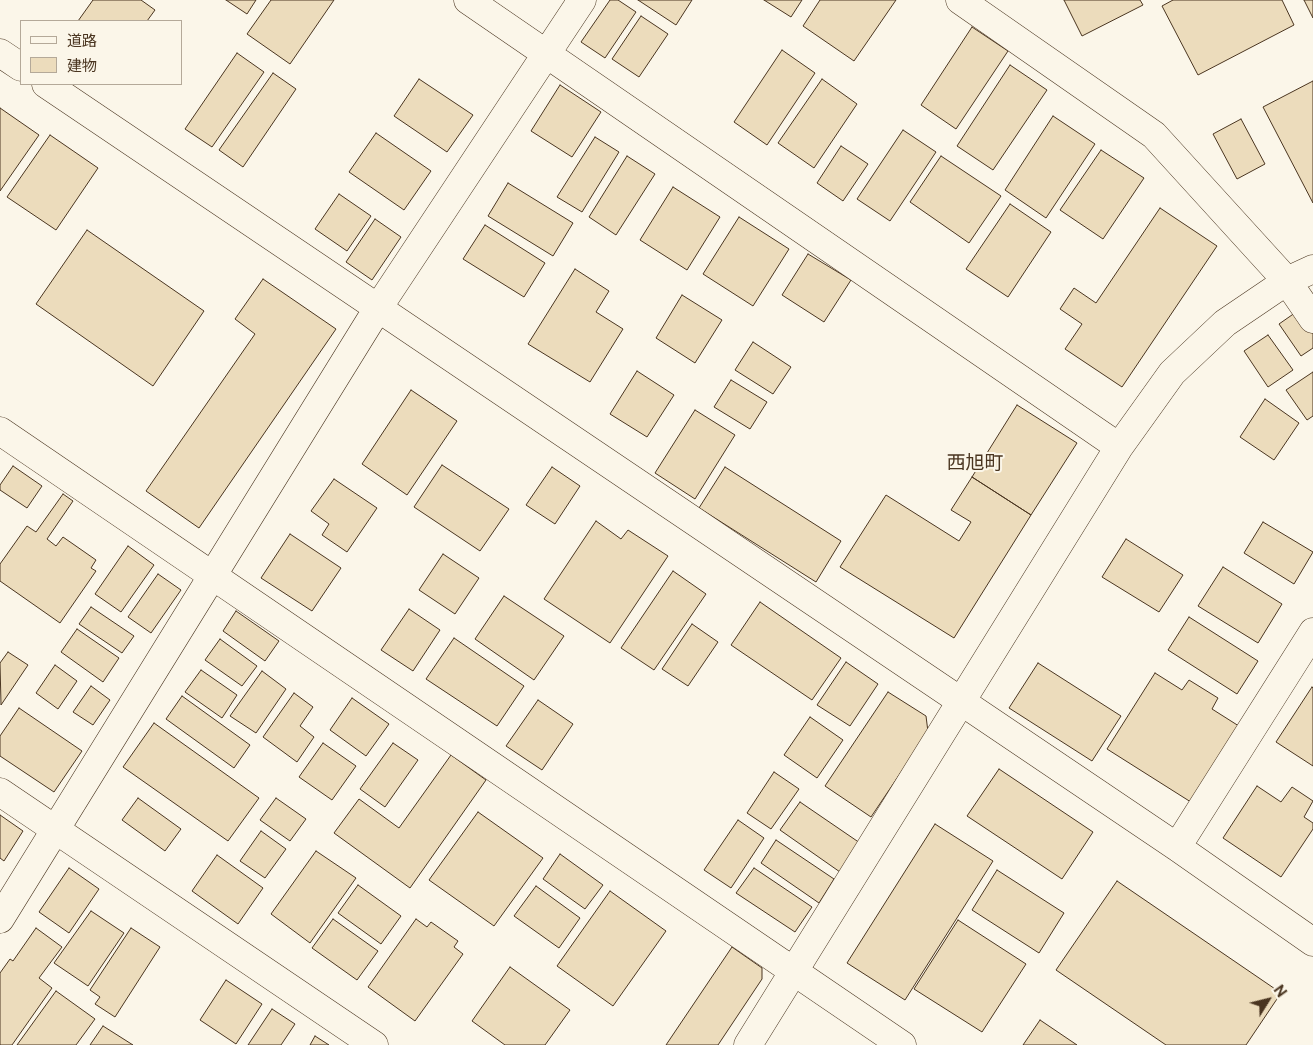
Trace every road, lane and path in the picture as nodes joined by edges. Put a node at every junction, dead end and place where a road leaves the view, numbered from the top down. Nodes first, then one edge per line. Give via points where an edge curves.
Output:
1 (468, 0) edge
2 (582, 0) edge
3 (960, 0) edge
4 (0, 53) edge
5 (547, 53) junction
6 (20, 66) edge
7 (47, 85) edge
8 (1313, 268) edge
9 (1287, 281) junction
10 (378, 308) junction
11 (1313, 319) edge
12 (0, 431) edge
13 (1119, 446) junction
14 (213, 576) junction
15 (1313, 632) edge
16 (961, 702) junction
17 (0, 792) edge
18 (56, 830) junction
19 (1177, 847) junction
20 (0, 919) edge
21 (1313, 942) edge
22 (794, 972) junction
23 (374, 1045) edge
24 (748, 1045) edge
25 (902, 1045) edge

1 - 5 street
2 - 5 street
3 - 9 street via 1154,135
4 - 6 street
5 - 10 street
5 - 13 street
7 - 10 street
8 - 9 street
9 - 11 street
9 - 13 street via 1225,323 1172,373
10 - 14 street
10 - 16 street
12 - 14 street
13 - 16 street
14 - 18 street
14 - 22 street
15 - 19 street
16 - 19 street
16 - 22 street
17 - 18 street
18 - 20 street
18 - 23 street
19 - 21 street
22 - 24 street
22 - 25 street

